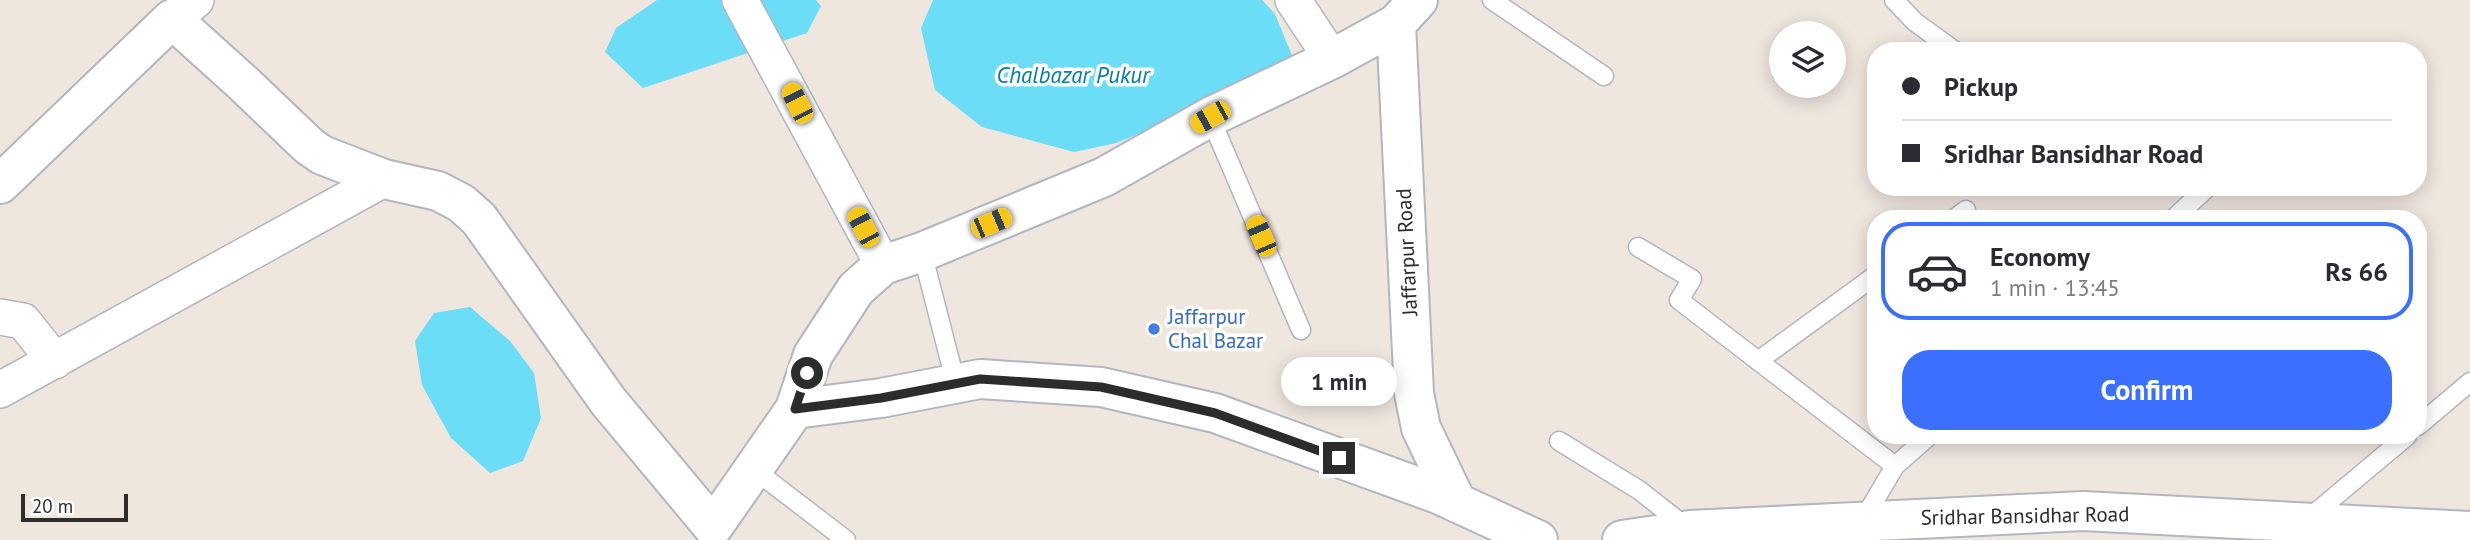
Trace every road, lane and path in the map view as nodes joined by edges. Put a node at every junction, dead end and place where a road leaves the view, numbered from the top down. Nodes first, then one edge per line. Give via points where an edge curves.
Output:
1 (740, 0) edge
2 (1293, 0) edge
3 (1492, 0) edge
4 (1894, 0) edge
5 (184, 10) edge
6 (1407, 12) edge
7 (1943, 42) edge
8 (1332, 59) junction
9 (1604, 76) dead end
10 (1210, 117) junction
11 (384, 179) junction
12 (0, 184) edge
13 (2198, 196) edge
14 (2183, 210) edge
15 (1638, 247) dead end
16 (922, 252) junction
17 (883, 265) junction
18 (1867, 281) edge
19 (0, 317) edge
20 (1301, 330) dead end
21 (1758, 360) junction
22 (55, 361) junction
23 (2470, 383) edge
24 (956, 384) junction
25 (0, 390) edge
26 (795, 409) junction
27 (2427, 419) edge
28 (1559, 440) dead end
29 (1920, 444) edge
30 (2397, 444) edge
31 (1895, 466) junction
32 (752, 468) junction
33 (1457, 503) junction
34 (1862, 521) junction
35 (2304, 522) junction
36 (1690, 530) junction
37 (2470, 531) edge
38 (2353, 532) edge
39 (708, 534) edge
40 (1528, 538) edge
41 (846, 540) edge
42 (1622, 540) edge

1 - 17 street
2 - 8 street
3 - 9 lane
4 - 7 lane
5 - 11 street via 243,83 309,146
5 - 12 street
6 - 8 street
6 - 33 street, Jaffarpur Road via 1414,393 1421,428
8 - 10 street
10 - 16 street via 1104,177
10 - 20 lane
11 - 22 street
11 - 39 street via 438,191 479,219
13 - 14 lane
15 - 21 lane via 1692,279 1679,300
16 - 17 street
16 - 24 lane
17 - 26 street via 856,289 813,355
18 - 21 lane
19 - 22 street via 23,321
21 - 31 lane
22 - 25 street
23 - 27 lane
24 - 26 street
24 - 33 street via 980,379 1101,387 1215,413
26 - 32 street
28 - 36 lane via 1639,490
29 - 31 lane
30 - 35 lane
31 - 34 lane
32 - 39 street
32 - 41 lane
33 - 40 street
34 - 35 street, Sridhar Bansidhar Road via 2083,511
34 - 36 street, Sridhar Bansidhar Road
35 - 38 street, Sridhar Bansidhar Road
36 - 42 street, Sridhar Bansidhar Road
37 - 38 street, Sridhar Bansidhar Road

